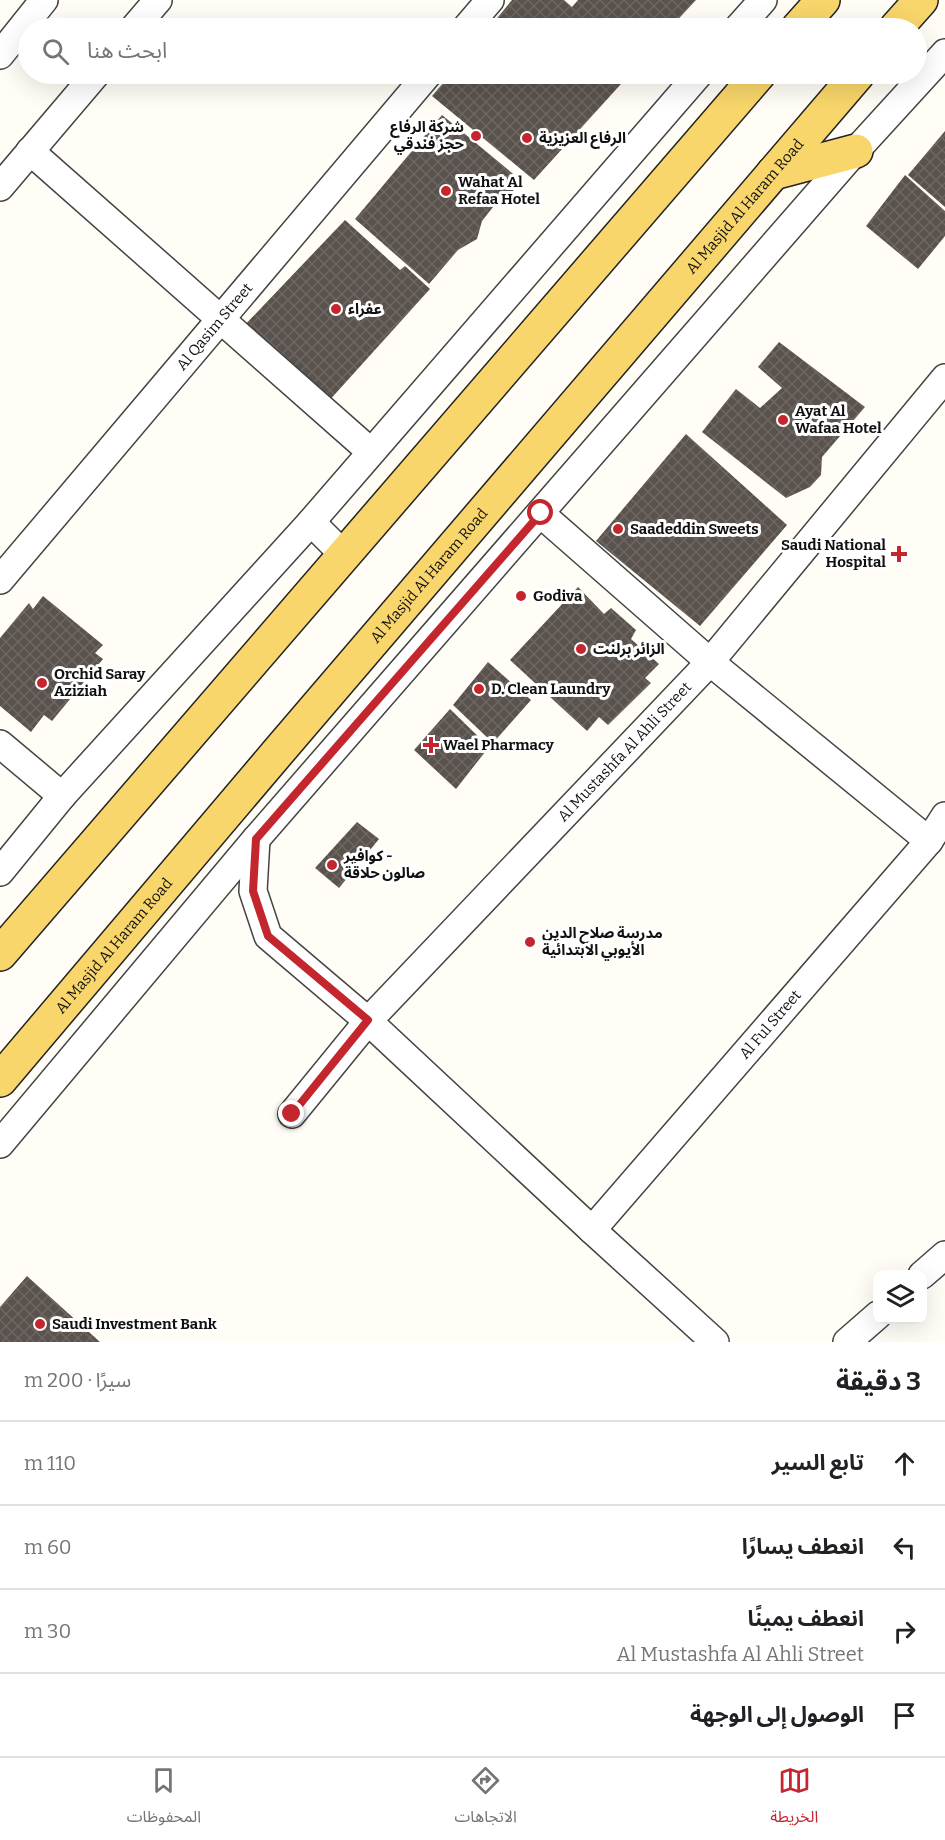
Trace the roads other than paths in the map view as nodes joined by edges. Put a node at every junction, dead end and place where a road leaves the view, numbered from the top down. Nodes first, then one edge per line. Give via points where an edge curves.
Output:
1 (45, 0) edge
2 (158, 0) edge
3 (490, 0) edge
4 (763, 0) edge
5 (823, 0) edge
6 (921, 0) edge
7 (30, 18) edge
8 (143, 18) edge
9 (475, 18) edge
10 (747, 18) edge
11 (807, 18) edge
12 (905, 18) edge
13 (18, 33) edge
14 (945, 53) edge
15 (0, 55) edge
16 (927, 73) edge
17 (87, 84) edge
18 (420, 84) edge
19 (690, 84) edge
20 (750, 84) edge
21 (849, 84) edge
22 (917, 84) edge
23 (30, 151) junction
24 (856, 151) junction
25 (773, 173) junction
26 (0, 187) edge
27 (221, 318) junction
28 (945, 378) edge
29 (371, 452) junction
30 (541, 513) junction
31 (311, 522) junction
32 (344, 555) junction
33 (0, 580) edge
34 (710, 662) junction
35 (0, 744) edge
36 (62, 796) junction
37 (945, 816) edge
38 (256, 839) junction
39 (929, 841) junction
40 (0, 872) edge
41 (0, 954) edge
42 (368, 1020) junction
43 (0, 1080) edge
44 (292, 1114) dead end
45 (0, 1144) edge
46 (592, 1230) junction
47 (945, 1255) edge
48 (927, 1271) edge
49 (873, 1320) edge
50 (715, 1342) edge
51 (848, 1342) edge

1 - 7 street
2 - 8 street
3 - 9 street
4 - 10 street
5 - 11 main road
6 - 12 main road
13 - 15 street
14 - 16 street
17 - 23 street
18 - 27 street, Al Qasim Street
19 - 29 street
20 - 32 main road
21 - 25 main road, Al Masjid Al Haram Road
22 - 24 street
23 - 26 street
23 - 27 street
24 - 25 main road
24 - 30 street
25 - 43 main road, Al Masjid Al Haram Road
27 - 29 street
27 - 33 street, Al Qasim Street
28 - 34 street, Al Mustashfa Al Ahli Street
29 - 31 street
30 - 34 street
30 - 38 street
31 - 32 street
31 - 36 street
32 - 41 main road
34 - 39 street
34 - 42 street, Al Mustashfa Al Ahli Street
35 - 36 street
36 - 40 street
37 - 39 street, Al Ful Street
38 - 42 street via 253,891 268,936
38 - 45 street
39 - 46 street, Al Ful Street
42 - 44 street, Al Mustashfa Al Ahli Street
42 - 46 street
46 - 50 street
47 - 48 street
49 - 51 street

